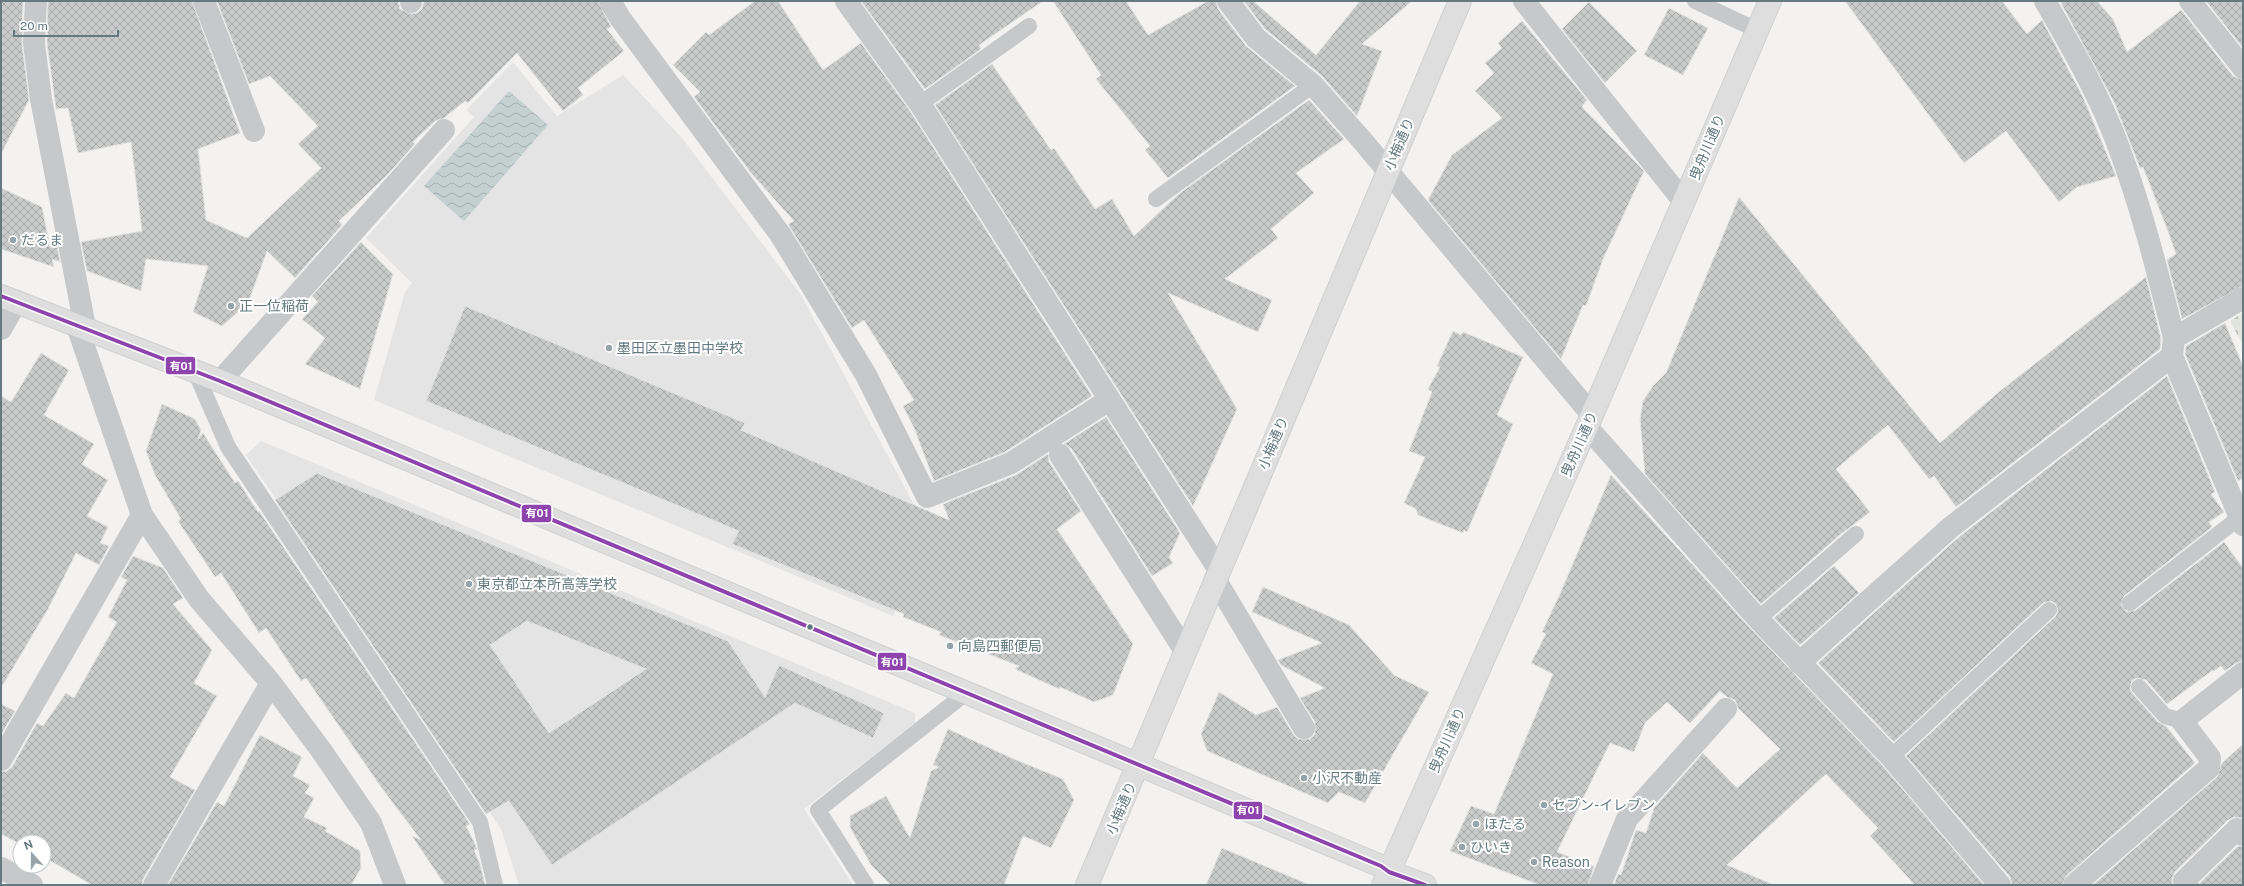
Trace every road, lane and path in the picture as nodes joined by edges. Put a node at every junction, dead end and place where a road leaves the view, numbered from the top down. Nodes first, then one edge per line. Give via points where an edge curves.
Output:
1 (36, 1) edge
2 (204, 1) edge
3 (610, 1) edge
4 (846, 1) edge
5 (1228, 1) edge
6 (1460, 1) edge
7 (1524, 1) edge
8 (1695, 1) edge
9 (1770, 1) edge
10 (2045, 1) edge
11 (2190, 1) edge
12 (1029, 26) dead end
13 (1757, 30) junction
14 (2243, 68) edge
15 (1313, 85) junction
16 (920, 104) junction
17 (444, 130) dead end
18 (254, 131) dead end
19 (1388, 170) junction
20 (1156, 199) dead end
21 (1684, 202) junction
22 (9, 298) edge
23 (2243, 298) edge
24 (80, 325) junction
25 (1, 329) edge
26 (2173, 347) junction
27 (195, 371) junction
28 (220, 381) junction
29 (1109, 400) junction
30 (1590, 421) junction
31 (1060, 455) dead end
32 (142, 515) junction
33 (2241, 521) edge
34 (1856, 534) dead end
35 (1217, 574) junction
36 (2130, 603) dead end
37 (2049, 610) dead end
38 (1758, 620) junction
39 (1185, 651) junction
40 (1799, 663) junction
41 (2243, 673) edge
42 (271, 683) junction
43 (2139, 687) dead end
44 (966, 693) junction
45 (1726, 709) dead end
46 (2182, 721) junction
47 (1304, 728) dead end
48 (1891, 757) junction
49 (1, 760) edge
50 (1140, 764) junction
51 (2243, 835) edge
52 (387, 865) junction
53 (1, 868) edge
54 (1386, 878) edge
55 (32, 885) edge
56 (154, 885) edge
57 (376, 885) edge
58 (395, 885) edge
59 (495, 885) edge
60 (866, 885) edge
61 (1087, 885) edge
62 (1425, 885) edge
63 (1600, 885) edge
64 (2000, 885) edge
65 (2074, 885) edge
66 (2188, 885) edge

1 - 24 street via 34,43 41,99
2 - 18 street
3 - 29 street via 780,234 866,375 927,496 1011,463
4 - 16 street
5 - 15 street via 1256,38
6 - 19 street, 小梅通り
7 - 21 street
8 - 13 lane
9 - 13 street, 曳舟川通り
10 - 26 street via 2082,64 2119,147 2144,223
11 - 14 street
12 - 16 lane
13 - 21 street, 曳舟川通り
15 - 19 street
15 - 20 lane
16 - 29 street
17 - 28 street
19 - 30 street
19 - 35 street, 小梅通り
21 - 30 street, 曳舟川通り
22 - 24 street
22 - 25 street
23 - 26 street
24 - 27 street
24 - 32 street
26 - 33 street
26 - 40 street via 1951,527
27 - 28 street
27 - 59 lane via 228,447 480,822
28 - 44 street
29 - 35 street
30 - 38 street
30 - 54 street, 曳舟川通り
31 - 39 street
32 - 42 street via 200,599
32 - 49 street
33 - 36 lane
34 - 38 lane
35 - 39 street, 小梅通り
35 - 47 street
37 - 48 lane
38 - 40 street
39 - 50 street, 小梅通り
40 - 48 street
41 - 46 street
42 - 52 street via 371,823
42 - 56 street
43 - 46 lane via 2165,716
44 - 50 street
44 - 60 lane via 818,810
45 - 63 street via 1627,819
46 - 65 street via 2210,758 2209,768
48 - 64 street
50 - 54 street via 1375,863
50 - 61 street, 小梅通り
51 - 66 street via 2237,829 2184,881
52 - 57 street
52 - 58 street
53 - 55 street
54 - 62 street

